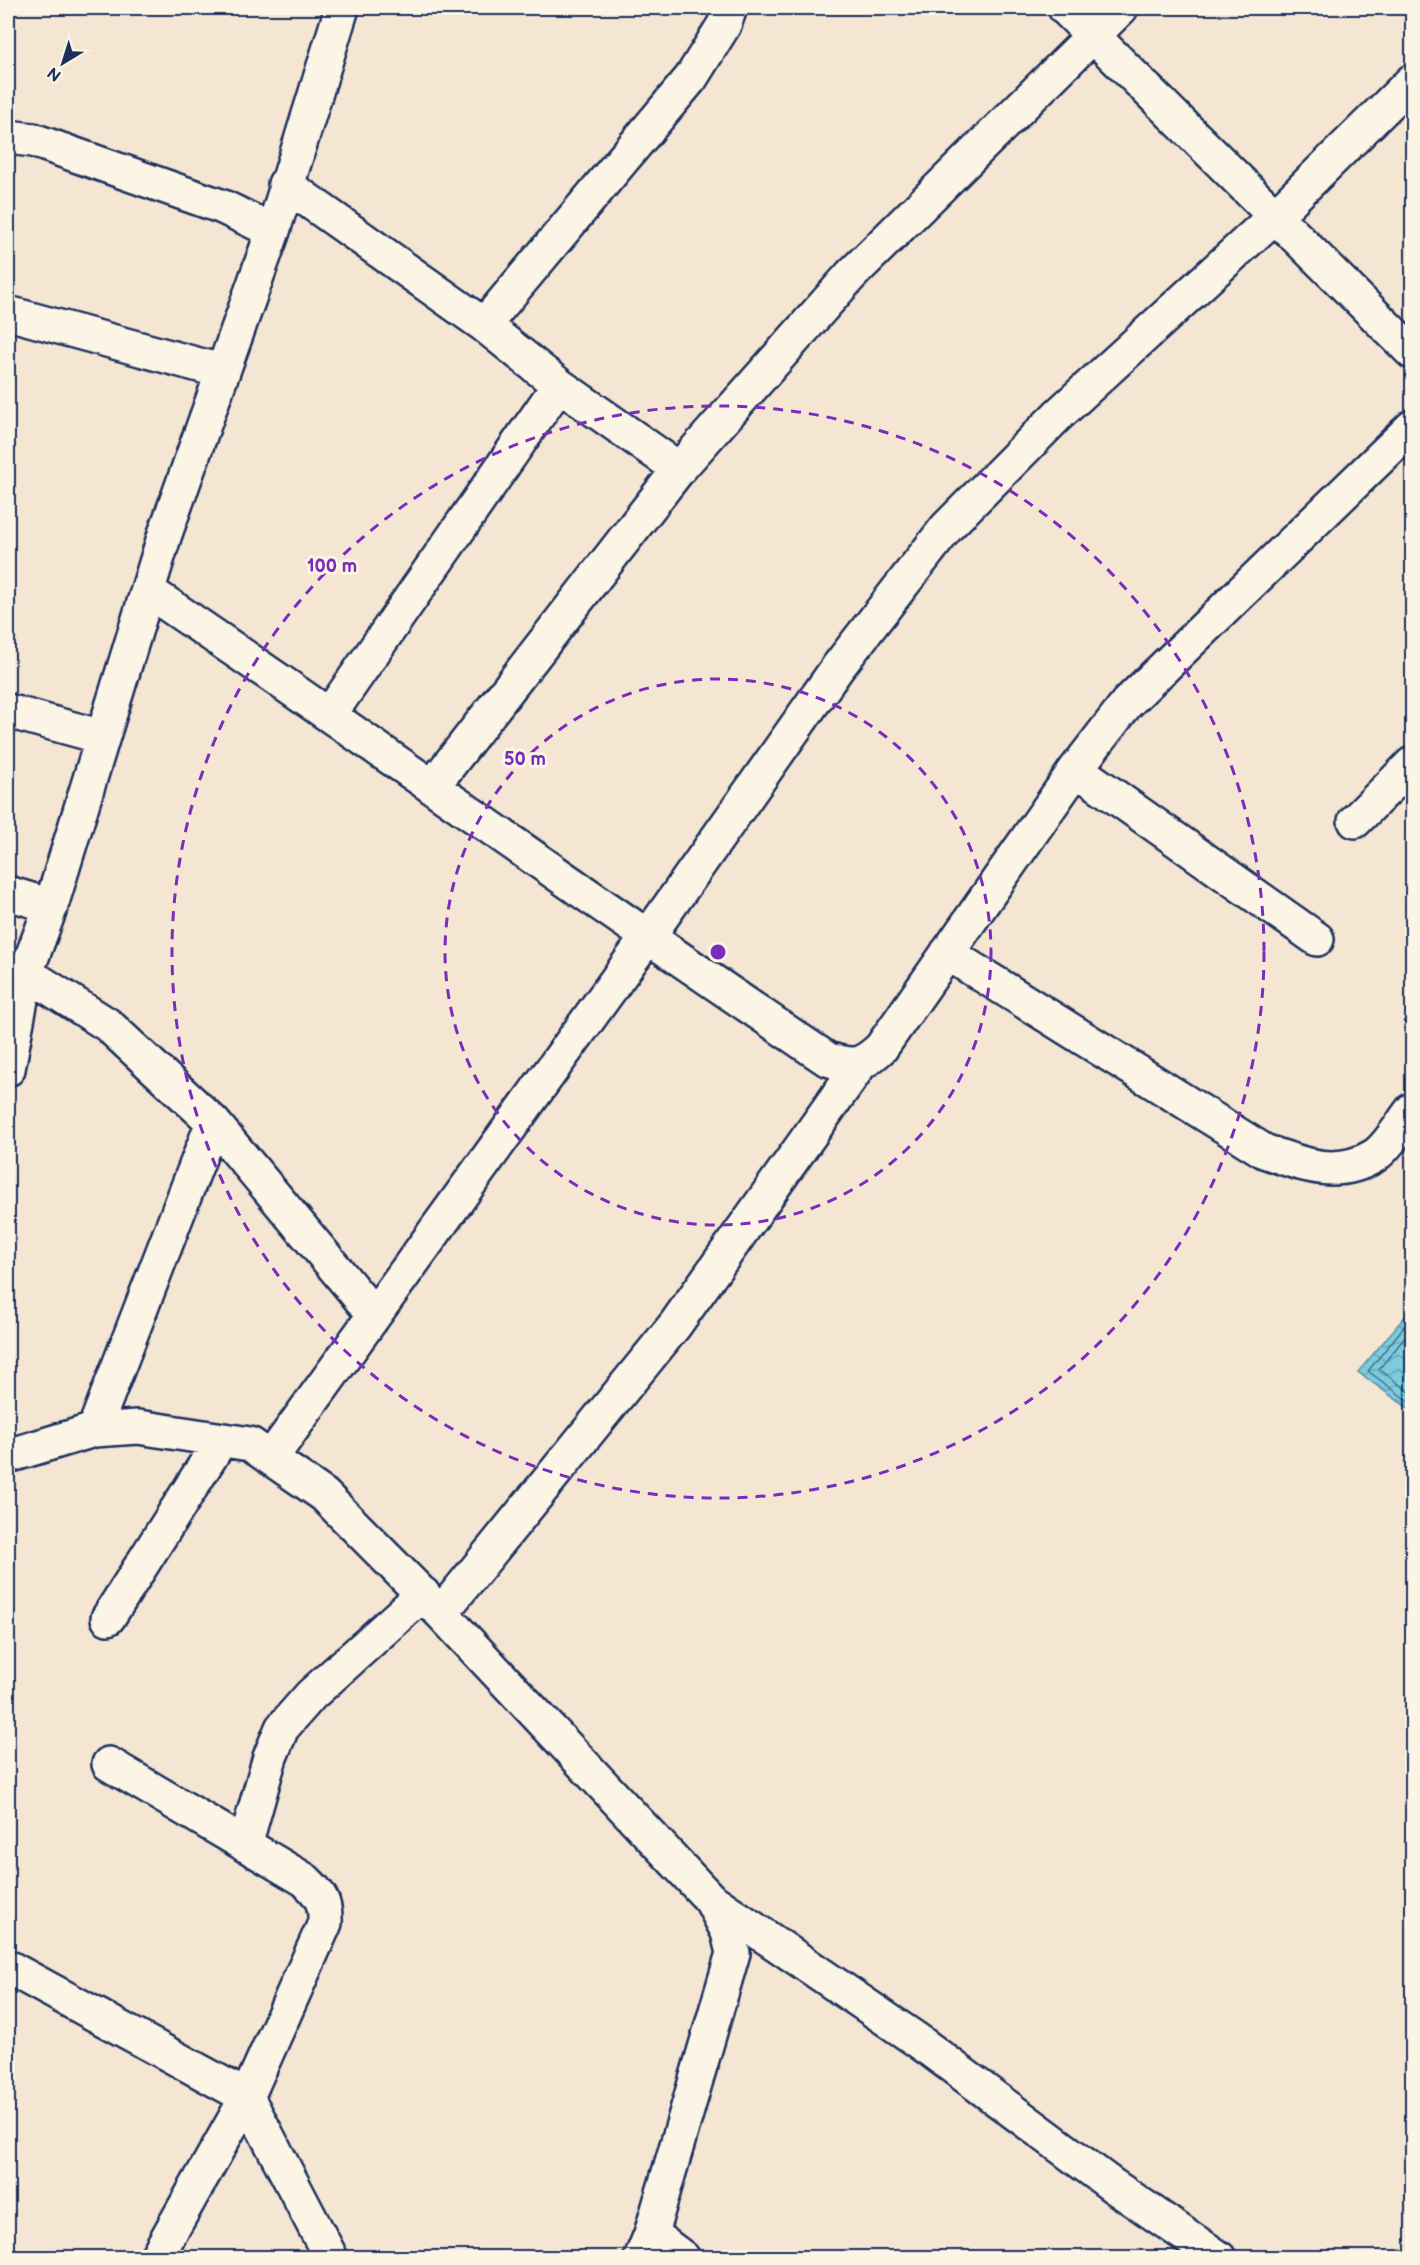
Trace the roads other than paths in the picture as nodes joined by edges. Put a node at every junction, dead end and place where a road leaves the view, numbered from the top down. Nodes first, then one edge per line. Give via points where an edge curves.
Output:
1 (342, 8) edge
2 (730, 8) edge
3 (1065, 8) edge
4 (1121, 8) edge
5 (1093, 35) junction
6 (1413, 81) edge
7 (8, 137) edge
8 (285, 184) junction
9 (1275, 216) junction
10 (273, 231) junction
11 (8, 313) edge
12 (484, 325) junction
13 (1413, 352) edge
14 (221, 371) junction
15 (559, 385) junction
16 (1413, 427) edge
17 (679, 469) junction
18 (148, 591) junction
19 (8, 711) edge
20 (330, 714) junction
21 (102, 737) junction
22 (1413, 764) edge
23 (1076, 769) junction
24 (432, 787) junction
25 (1355, 821) dead end
26 (8, 893) edge
27 (51, 906) junction
28 (647, 938) junction
29 (1317, 939) dead end
30 (947, 953) junction
31 (26, 973) junction
32 (861, 1063) junction
33 (8, 1067) edge
34 (1413, 1110) edge
35 (213, 1122) junction
36 (374, 1315) junction
37 (94, 1430) junction
38 (221, 1440) junction
39 (8, 1456) edge
40 (271, 1458) junction
41 (432, 1604) junction
42 (108, 1618) dead end
43 (109, 1764) dead end
44 (245, 1845) junction
45 (711, 1900) junction
46 (8, 1967) edge
47 (247, 2097) junction
48 (646, 2246) edge
49 (156, 2258) edge
50 (331, 2258) edge
51 (683, 2258) edge
52 (1219, 2258) edge

1 - 8 street
2 - 12 street via 724,25 691,78
3 - 5 street
4 - 5 street
5 - 9 street
5 - 17 street via 851,275
6 - 9 street
7 - 10 street via 33,140 190,195
8 - 10 street
8 - 12 street
9 - 13 street
9 - 28 street via 1058,415 947,527 838,667
10 - 14 street
11 - 14 street
12 - 15 street
14 - 18 street
15 - 17 street
15 - 20 street
16 - 23 street via 1128,703
17 - 24 street
18 - 20 street
18 - 21 street
19 - 21 street
20 - 24 street
21 - 27 street
22 - 25 street
23 - 29 street
23 - 30 street
24 - 28 street
26 - 27 street
27 - 31 street
28 - 32 street via 828,1059 848,1065
28 - 36 street
30 - 32 street via 881,1048
30 - 34 street via 1264,1151 1312,1168 1343,1169 1375,1155
31 - 33 street
31 - 35 street via 108,1025
32 - 41 street via 675,1324
35 - 36 street
35 - 37 street
36 - 40 street
37 - 38 street via 138,1427
37 - 39 street
38 - 40 street via 250,1444
38 - 42 street
40 - 41 street via 324,1495
41 - 44 street via 311,1695 282,1728
41 - 45 street
43 - 44 street
44 - 47 street via 305,1880 320,1893 326,1907 325,1923
45 - 48 street via 728,1932 733,1953
45 - 52 street via 917,2040 1112,2185
46 - 47 street
47 - 49 street
47 - 50 street
48 - 51 street

